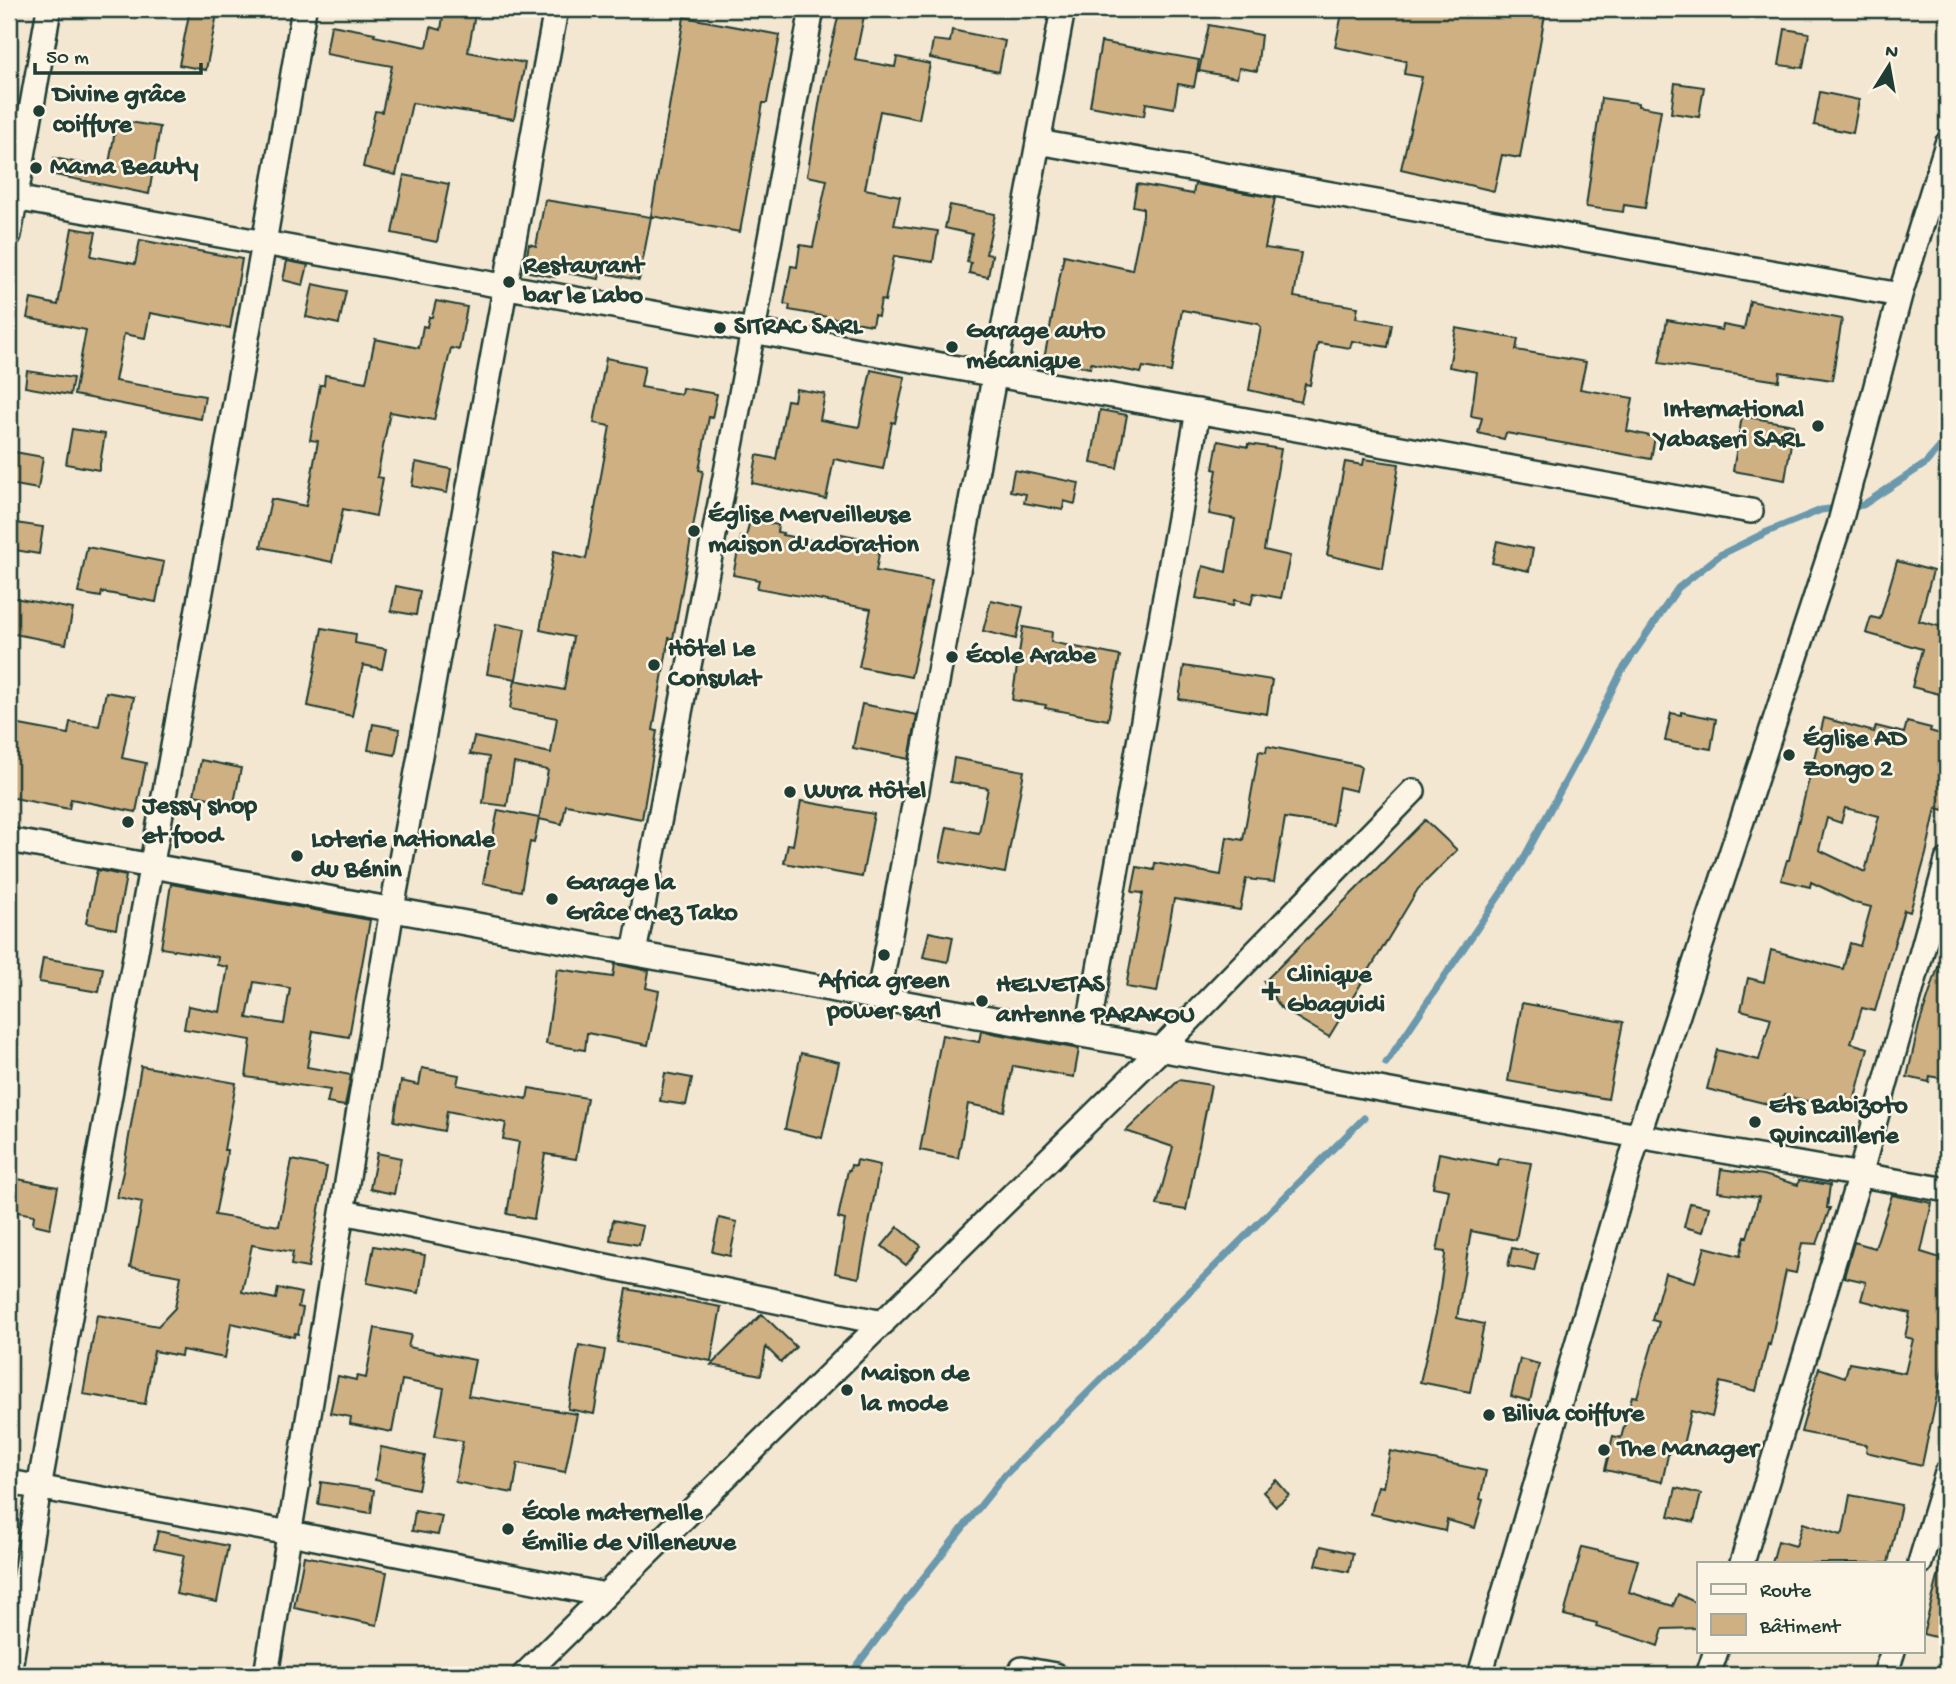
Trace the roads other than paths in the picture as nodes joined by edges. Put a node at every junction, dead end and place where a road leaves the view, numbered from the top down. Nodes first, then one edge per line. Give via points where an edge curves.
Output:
1 (50, 9) edge
2 (304, 9) edge
3 (556, 9) edge
4 (812, 9) edge
5 (1063, 9) edge
6 (1038, 142) junction
7 (1947, 144) edge
8 (12, 198) edge
9 (9, 235) edge
10 (264, 243) junction
11 (507, 287) junction
12 (1900, 295) junction
13 (753, 331) junction
14 (995, 374) junction
15 (1198, 411) junction
16 (1751, 511) dead end
17 (1413, 791) dead end
18 (9, 840) edge
19 (1947, 861) edge
20 (151, 865) junction
21 (392, 909) junction
22 (634, 953) junction
23 (878, 998) junction
24 (1087, 1036) junction
25 (1161, 1049) junction
26 (1637, 1136) junction
27 (1860, 1175) junction
28 (1947, 1190) edge
29 (343, 1212) junction
30 (883, 1323) junction
31 (1947, 1473) edge
32 (9, 1482) edge
33 (39, 1488) junction
34 (290, 1533) junction
35 (1742, 1562) edge
36 (1920, 1562) edge
37 (606, 1595) junction
38 (1716, 1652) edge
39 (1893, 1652) edge
40 (1022, 1669) dead end
41 (9, 1674) edge
42 (266, 1675) edge
43 (524, 1675) edge
44 (1055, 1675) edge
45 (1480, 1675) edge
46 (1708, 1675) edge
47 (1885, 1675) edge

1 - 8 street
2 - 10 street
3 - 11 street
4 - 13 street
5 - 6 street
6 - 12 street
6 - 14 street
7 - 12 street
8 - 9 street
8 - 10 street
10 - 11 street
10 - 20 street
11 - 13 street
11 - 21 street
12 - 26 street via 1839,526
13 - 14 street
13 - 22 street
14 - 15 street
14 - 23 street
15 - 16 street
15 - 24 street
17 - 25 street
18 - 20 street
19 - 27 street
20 - 21 street
20 - 33 street
21 - 22 street
21 - 29 street
22 - 23 street
23 - 24 street
24 - 25 street
25 - 26 street
25 - 30 street
26 - 27 street
26 - 45 street
27 - 28 street
27 - 35 street
29 - 30 street
29 - 34 street
30 - 37 street
31 - 36 street
32 - 33 street
33 - 34 street
33 - 41 street
34 - 37 street
34 - 42 street
37 - 43 street
38 - 46 street
39 - 47 street
40 - 44 street

